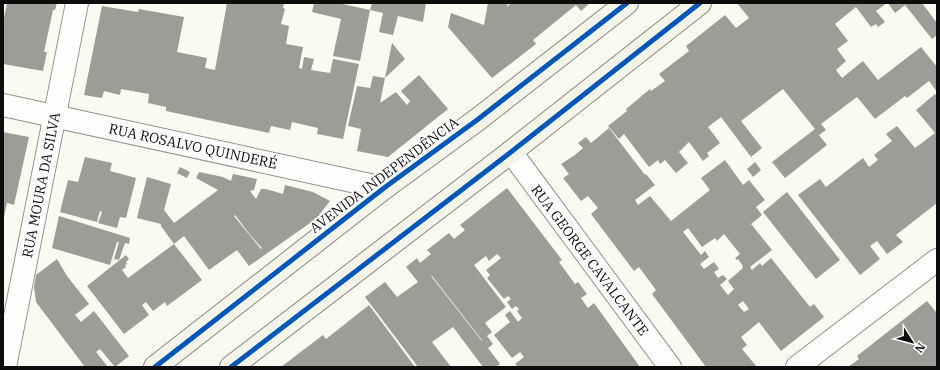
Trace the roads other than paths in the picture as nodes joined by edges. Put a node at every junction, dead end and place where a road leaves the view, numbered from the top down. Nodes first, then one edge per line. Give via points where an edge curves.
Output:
1 (77, 3) edge
2 (627, 3) edge
3 (700, 3) edge
4 (3, 104) edge
5 (55, 116) junction
6 (511, 152) junction
7 (384, 188) junction
8 (937, 260) edge
9 (5, 367) edge
10 (155, 367) edge
11 (231, 367) edge
12 (670, 367) edge
13 (797, 367) edge

1 - 5 street, RUA MOURA DA SILVA
2 - 7 main road, AVENIDA INDEPENDÊNCIA via 477,120
3 - 6 main road
4 - 5 street, RUA ROSALVO QUINDERÉ
5 - 7 street, RUA ROSALVO QUINDERÉ
5 - 9 street, RUA MOURA DA SILVA
6 - 11 main road
6 - 12 street, RUA GEORGE CAVALCANTE
7 - 10 main road, AVENIDA INDEPENDÊNCIA
8 - 13 street

